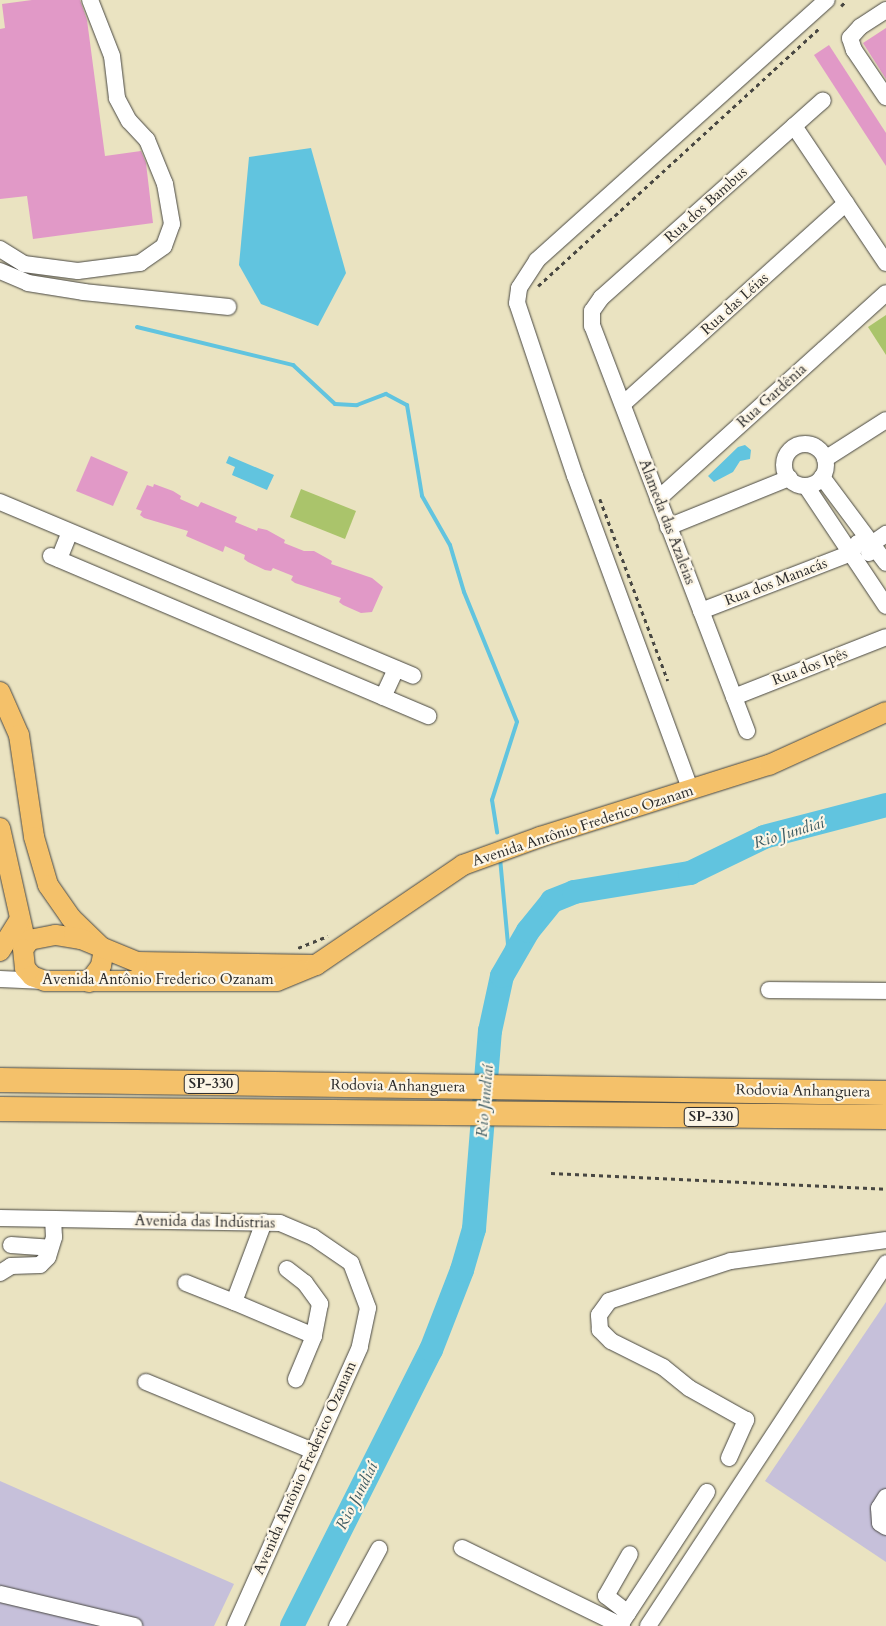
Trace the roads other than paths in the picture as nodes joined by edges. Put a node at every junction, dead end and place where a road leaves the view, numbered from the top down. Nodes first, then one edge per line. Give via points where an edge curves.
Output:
1 (90, 0) edge
2 (827, 0) edge
3 (886, 10) edge
4 (886, 97) edge
5 (823, 100) dead end
6 (794, 126) junction
7 (846, 204) junction
8 (0, 250) edge
9 (886, 262) edge
10 (0, 271) edge
11 (886, 293) edge
12 (228, 307) dead end
13 (592, 311) joint
14 (623, 404) junction
15 (886, 420) edge
16 (825, 458) junction
17 (822, 477) junction
18 (789, 478) junction
19 (806, 486) junction
20 (658, 499) junction
21 (0, 502) edge
22 (668, 527) junction
23 (70, 532) junction
24 (880, 539) edge
25 (851, 553) junction
26 (886, 563) edge
27 (886, 606) edge
28 (701, 611) junction
29 (886, 637) edge
30 (396, 669) junction
31 (413, 676) dead end
32 (0, 692) edge
33 (383, 697) junction
34 (734, 697) junction
35 (886, 712) edge
36 (428, 716) dead end
37 (0, 725) edge
38 (747, 731) dead end
39 (19, 735) junction
40 (691, 791) junction
41 (0, 828) edge
42 (19, 920) junction
43 (25, 946) junction
44 (104, 950) junction
45 (0, 951) edge
46 (0, 956) edge
47 (188, 973) junction
48 (0, 979) edge
49 (45, 981) junction
50 (89, 982) junction
51 (769, 990) dead end
52 (886, 991) edge
53 (0, 1080) edge
54 (886, 1093) edge
55 (0, 1109) edge
56 (886, 1117) edge
57 (0, 1218) edge
58 (53, 1219) junction
59 (264, 1222) junction
60 (886, 1240) edge
61 (11, 1245) dead end
62 (50, 1248) junction
63 (886, 1264) edge
64 (287, 1269) dead end
65 (0, 1273) edge
66 (186, 1283) dead end
67 (234, 1302) junction
68 (368, 1308) joint
69 (314, 1336) junction
70 (296, 1379) dead end
71 (146, 1382) dead end
72 (313, 1451) junction
73 (730, 1458) dead end
74 (707, 1492) dead end
75 (886, 1497) edge
76 (886, 1528) edge
77 (462, 1548) dead end
78 (379, 1549) dead end
79 (630, 1554) dead end
80 (0, 1594) edge
81 (623, 1621) edge
82 (134, 1626) edge
83 (234, 1626) edge
84 (337, 1626) edge
85 (648, 1626) edge

1 - 8 street via 112,56 117,98 129,121 147,140 165,184 172,224 164,246 140,262 78,271 24,264
2 - 40 street via 537,260 518,288 516,302 575,476
3 - 4 street via 860,27 850,38 854,50
5 - 6 street, Rua dos Bambus
6 - 7 street
6 - 13 street, Rua dos Bambus via 601,298
7 - 9 street
7 - 14 street, Rua das Léias
10 - 12 street via 28,283 84,292
11 - 20 street, Rua Gardênia
13 - 14 street, Alameda das Azaleias via 592,326
14 - 20 street, Alameda das Azaleias
15 - 16 street
16 - 17 street
16 - 18 street via 811,445 792,448 785,460
17 - 19 street
17 - 24 street
18 - 19 street
18 - 22 street
19 - 25 street
20 - 22 street, Alameda das Azaleias
21 - 23 street
22 - 28 street, Alameda das Azaleias
23 - 30 street
23 - 33 street via 55,558
24 - 25 street, Rua dos Manacás via 864,556
24 - 26 street
25 - 27 street
25 - 28 street, Rua dos Manacás
28 - 34 street, Alameda das Azaleias
29 - 34 street, Rua dos Ipês
30 - 31 street
30 - 33 street
32 - 39 main road
33 - 36 street
34 - 38 street, Alameda das Azaleias
35 - 40 main road, Avenida Antônio Frederico Ozanam via 769,765
37 - 39 main road
39 - 44 main road via 34,836 48,884 71,918
40 - 47 main road, Avenida Antônio Frederico Ozanam via 509,847 464,865 316,965
41 - 42 main road
42 - 43 main road
42 - 45 main road
43 - 44 main road via 40,936 55,936 81,940
43 - 46 street
43 - 49 main road via 25,968 32,976
44 - 47 main road via 137,962
44 - 50 main road via 101,966
47 - 50 main road, Avenida Antônio Frederico Ozanam
48 - 49 street, Avenida Antônio Frederico Ozanam
49 - 50 main road, Avenida Antônio Frederico Ozanam
51 - 52 street
53 - 54 highway, Rodovia Anhanguera / SP-330
55 - 56 highway, Rodovia Anhanguera / SP-330
57 - 58 street, Avenida das Indústrias
58 - 59 street, Avenida das Indústrias
58 - 62 street
59 - 67 street
59 - 68 street, Avenida das Indústrias via 280,1222 313,1236 351,1263
60 - 73 street via 731,1261 609,1300 600,1315 600,1330 611,1340 662,1367 689,1388 746,1420
61 - 62 street
62 - 65 street via 40,1265 11,1266
63 - 85 street
64 - 69 street via 305,1283 320,1304
66 - 67 street
67 - 69 street
68 - 72 street, Avenida Antônio Frederico Ozanam via 360,1347
69 - 70 street
71 - 72 street
72 - 83 street, Avenida Antônio Frederico Ozanam
74 - 81 street
75 - 76 street via 879,1508 880,1523
77 - 81 street
78 - 84 street
79 - 81 street via 606,1596
80 - 82 street

